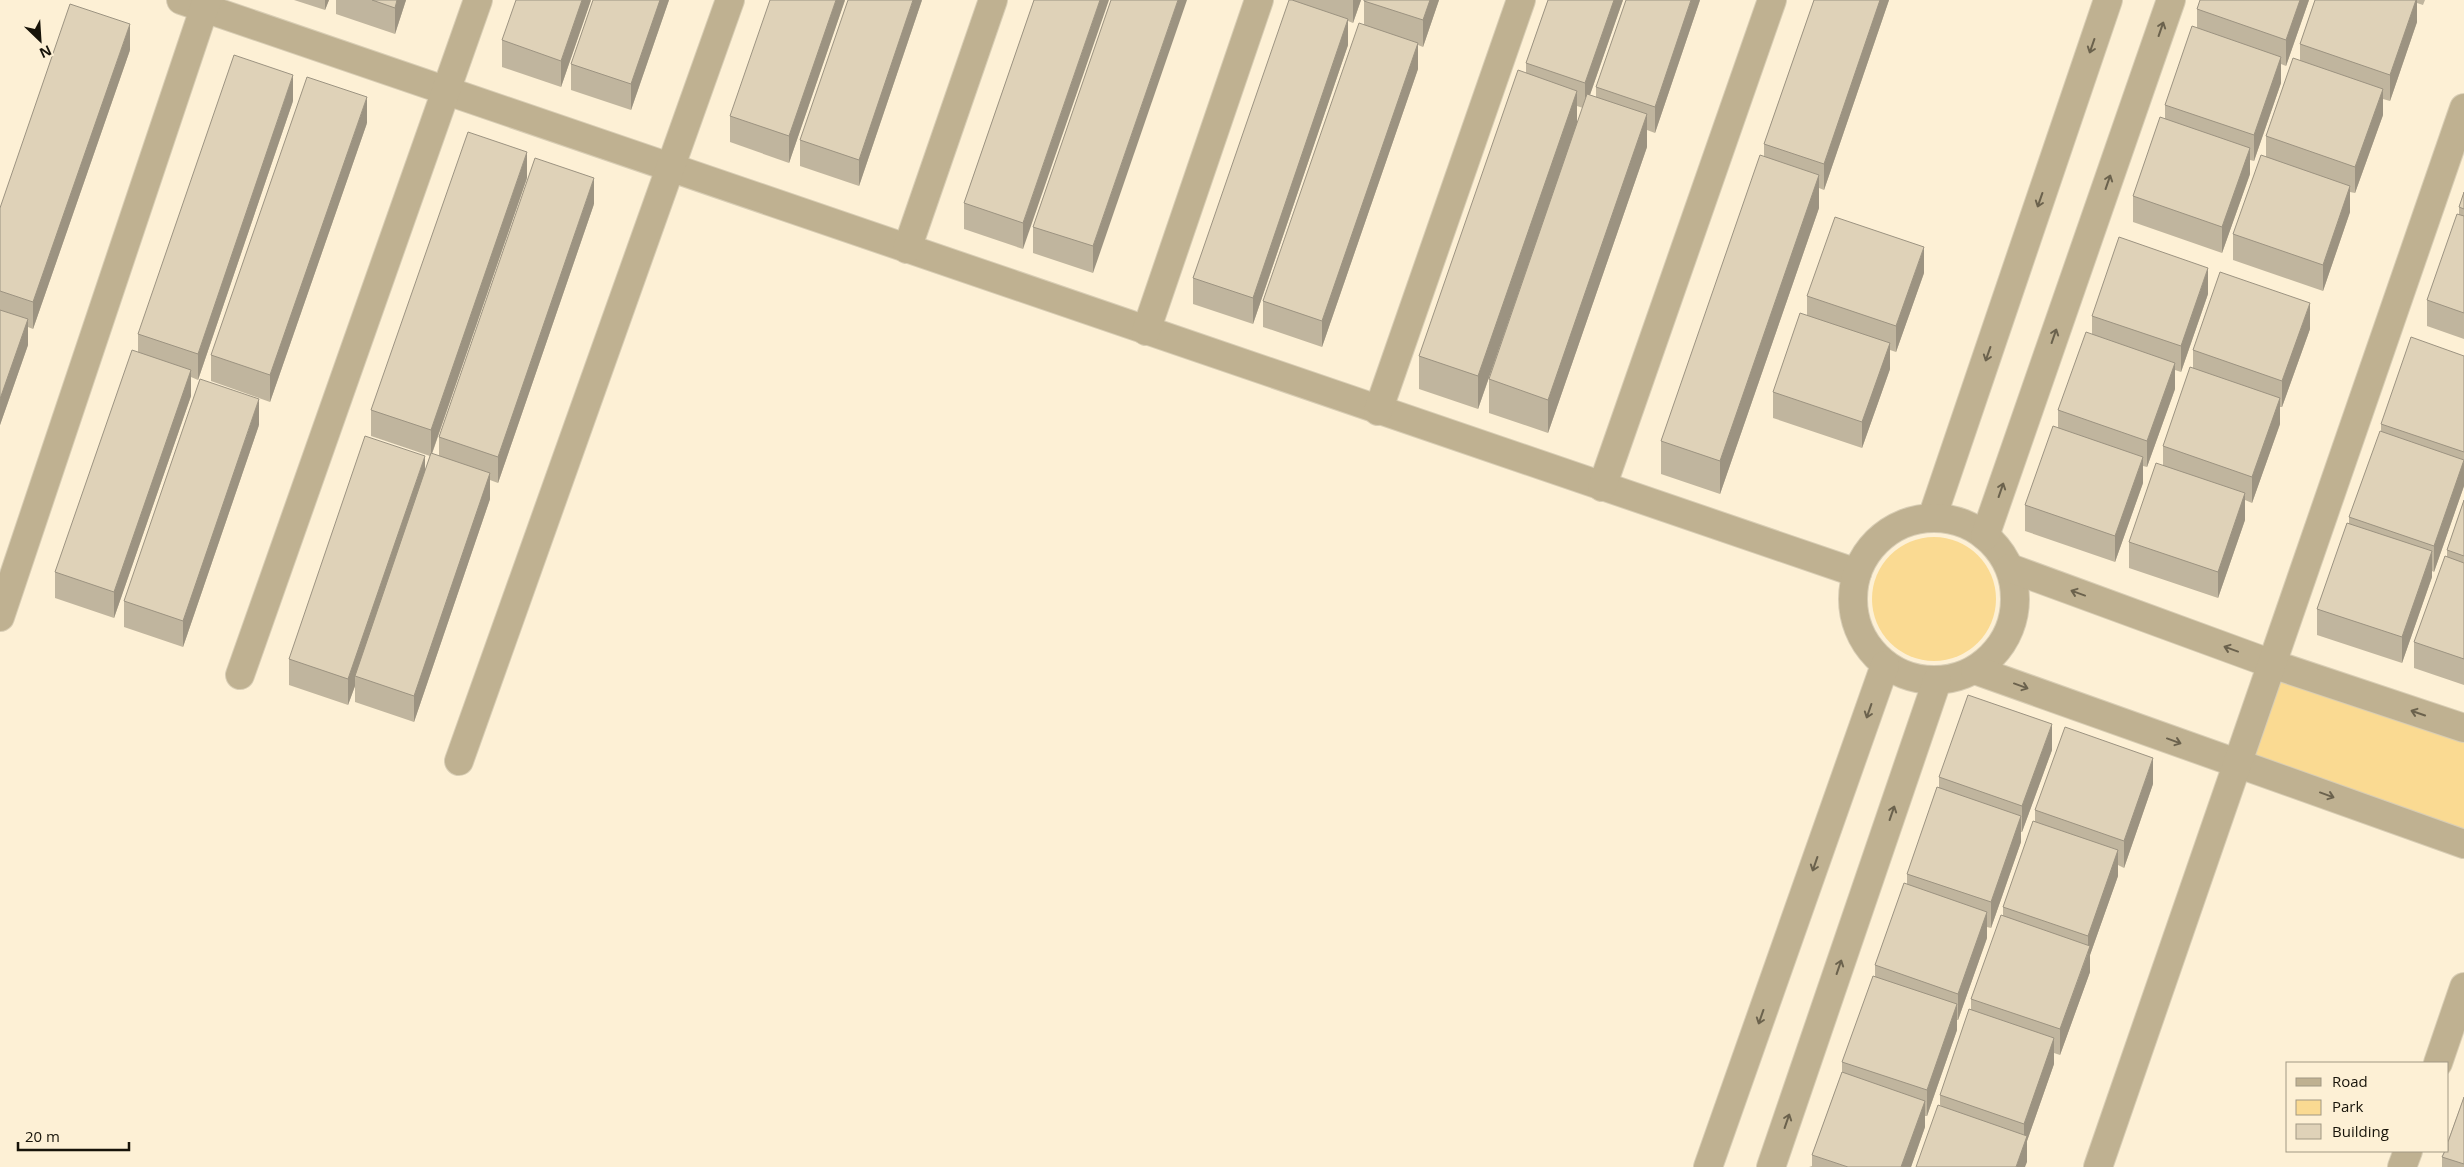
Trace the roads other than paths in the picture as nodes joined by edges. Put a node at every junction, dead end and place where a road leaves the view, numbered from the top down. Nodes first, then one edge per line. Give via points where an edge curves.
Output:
1 (478, 0) edge
2 (730, 0) edge
3 (993, 0) edge
4 (1259, 0) edge
5 (1521, 0) edge
6 (1772, 0) edge
7 (2108, 0) edge
8 (2171, 0) edge
9 (197, 3) edge
10 (447, 91) junction
11 (2464, 108) edge
12 (671, 168) junction
13 (907, 249) junction
14 (1146, 331) junction
15 (1378, 410) junction
16 (1602, 487) junction
17 (1932, 518) junction
18 (1985, 536) junction
19 (2010, 568) junction
20 (1857, 573) junction
21 (0, 617) edge
22 (2272, 664) junction
23 (1885, 665) junction
24 (1975, 670) junction
25 (240, 674) dead end
26 (1937, 681) junction
27 (2464, 728) edge
28 (460, 762) dead end
29 (2238, 764) junction
30 (2464, 844) edge
31 (2464, 987) edge
32 (2438, 1062) edge
33 (2408, 1152) edge
34 (1708, 1167) edge
35 (1771, 1167) edge
36 (2098, 1167) edge
37 (2402, 1167) edge

1 - 10 street
2 - 12 street
3 - 13 street
4 - 14 street
5 - 15 street
6 - 16 street
7 -> 17 street
18 -> 8 street
9 - 10 street
9 - 21 street
10 - 12 street
10 - 25 street
11 - 22 street
12 - 13 street
12 - 28 street
13 - 14 street
14 - 15 street
15 - 16 street
16 - 20 street
17 - 18 street via 1963,523
17 - 20 street via 1897,527 1870,549
18 - 19 street
22 -> 19 street
19 - 24 street via 2016,594 2008,633 1993,655
20 - 23 street via 1852,594 1853,611 1864,642
27 -> 22 street
22 - 29 street
23 - 26 street via 1911,678
23 -> 34 street
24 - 26 street
24 -> 29 street
35 -> 26 street
29 -> 30 street
29 - 36 street
31 - 32 street
33 - 37 street

